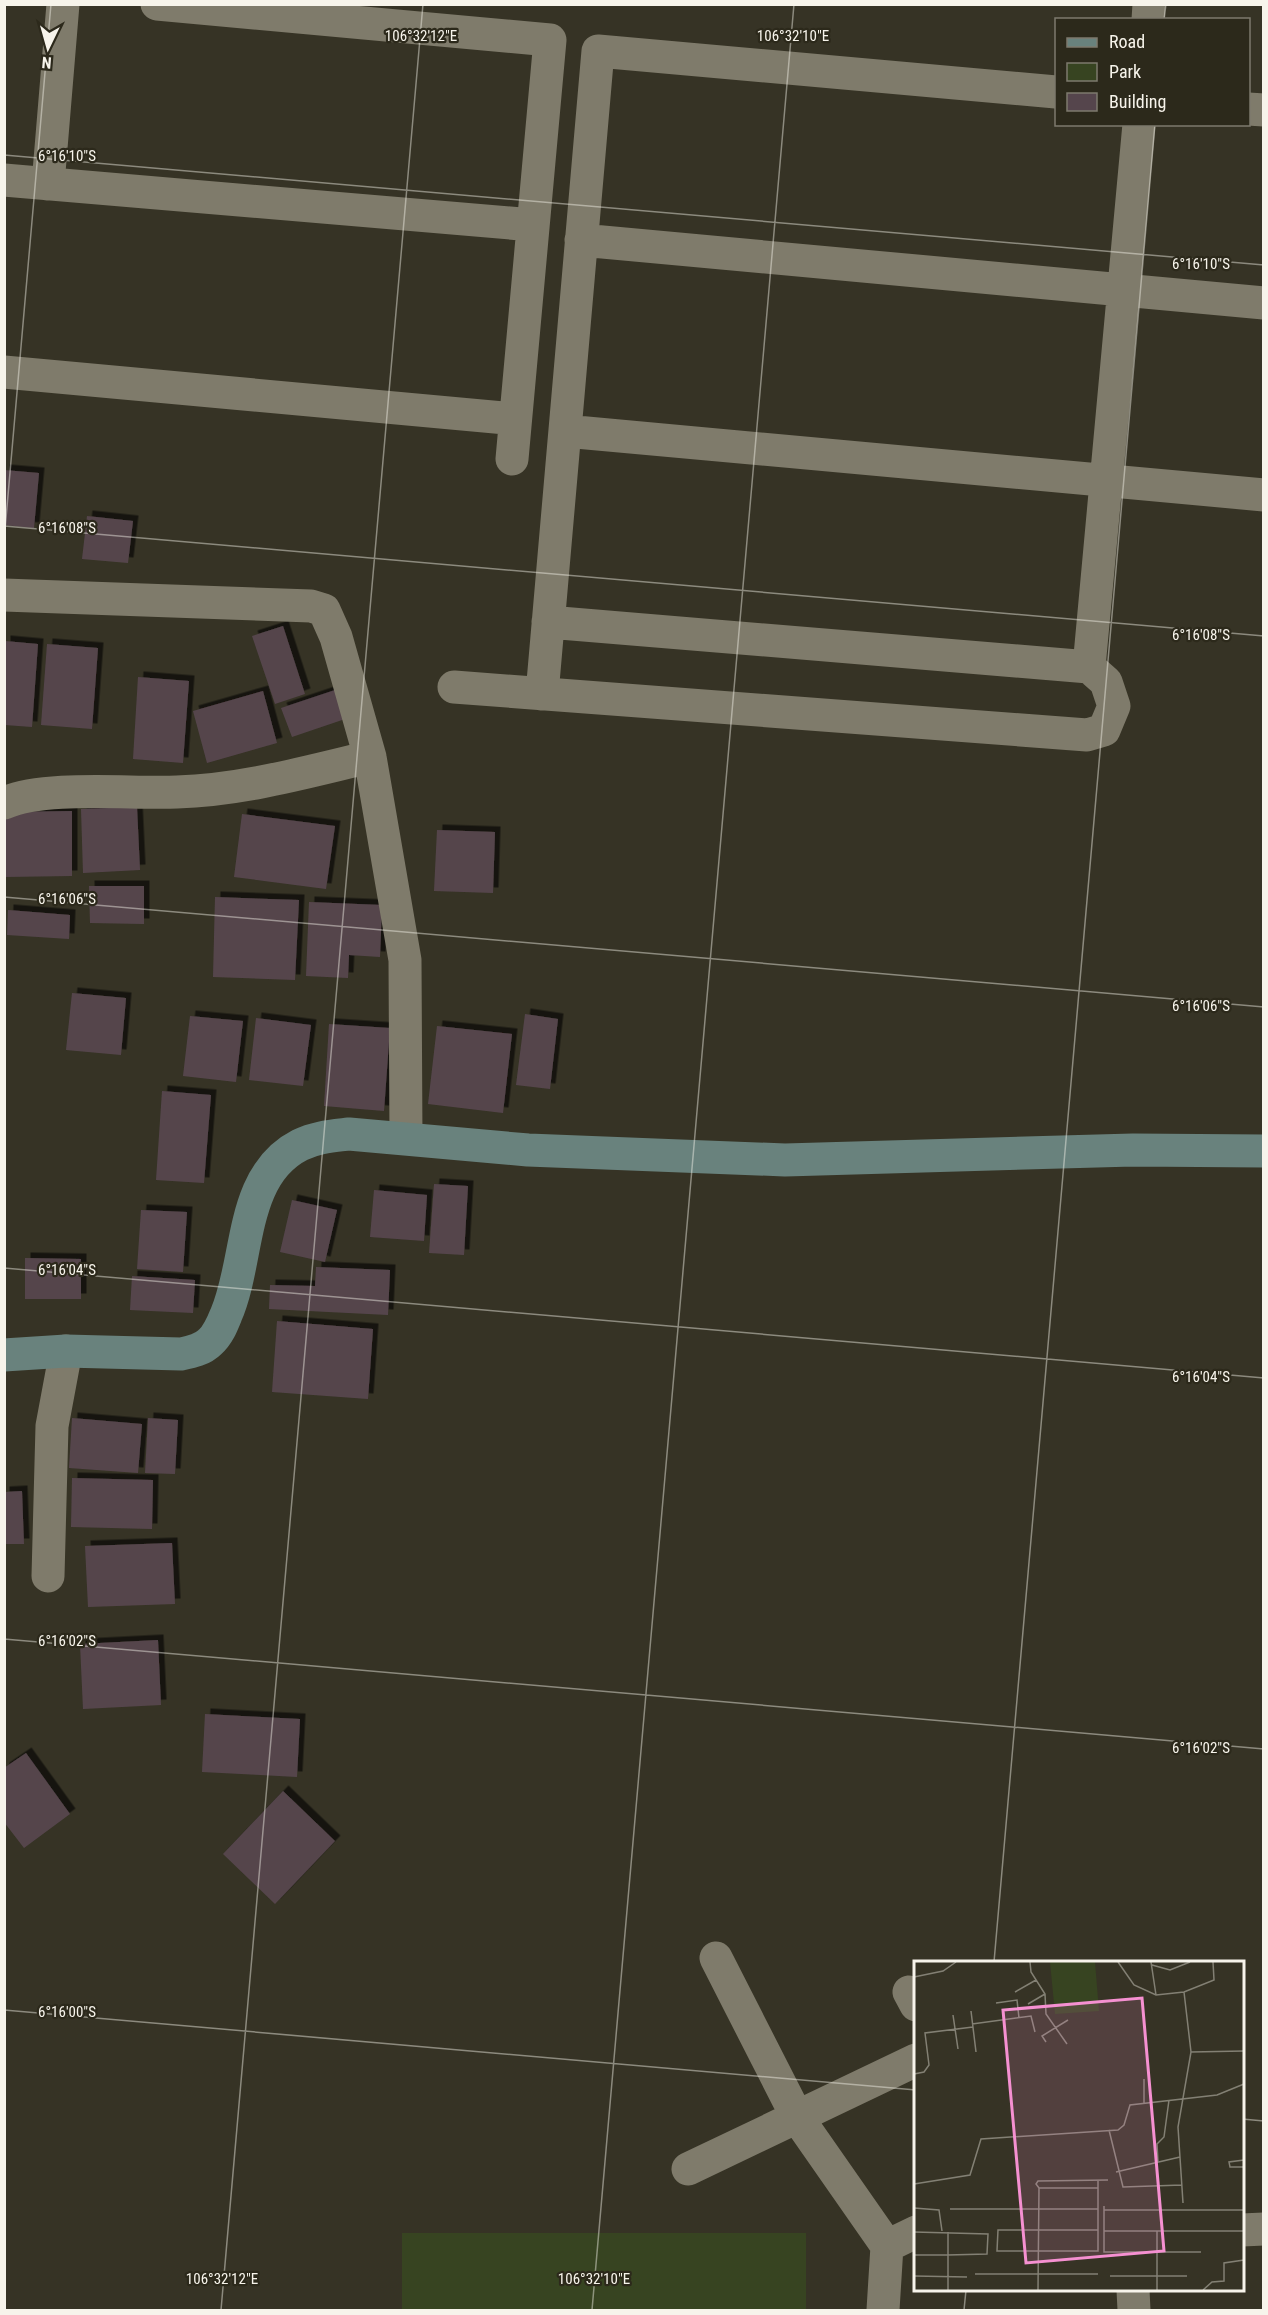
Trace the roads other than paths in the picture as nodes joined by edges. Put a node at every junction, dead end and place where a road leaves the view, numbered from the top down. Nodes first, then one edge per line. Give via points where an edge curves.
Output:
1 (63, 4) edge
2 (158, 4) edge
3 (1055, 92) edge
4 (1138, 126) edge
5 (4, 180) edge
6 (48, 184) junction
7 (533, 225) junction
8 (581, 240) junction
9 (1123, 290) junction
10 (1263, 303) edge
11 (4, 372) edge
12 (515, 419) junction
13 (565, 431) junction
14 (512, 459) dead end
15 (1106, 481) junction
16 (1263, 495) edge
17 (4, 595) edge
18 (548, 622) junction
19 (1089, 668) junction
20 (454, 687) dead end
21 (542, 694) junction
22 (370, 757) junction
23 (4, 803) edge
24 (406, 1138) junction
25 (1263, 1151) edge
26 (66, 1351) junction
27 (4, 1355) edge
28 (48, 1576) dead end
29 (716, 1958) dead end
30 (914, 2060) edge
31 (797, 2117) junction
32 (688, 2169) dead end
33 (1263, 2229) edge
34 (1244, 2230) edge
35 (901, 2239) edge
36 (1133, 2291) edge
37 (883, 2310) edge
38 (1134, 2310) edge

1 - 6 street
2 - 7 street via 550,40
3 - 8 street via 598,51
4 - 9 street
5 - 6 street
6 - 7 street
7 - 12 street
8 - 9 street
8 - 13 street
9 - 10 street
9 - 15 street
11 - 12 street
12 - 14 street
13 - 15 street
13 - 18 street
15 - 16 street
15 - 19 street
17 - 22 street via 311,606 324,610 336,637
18 - 19 street
18 - 21 street
19 - 21 street via 1106,682 1114,706 1104,730 1087,735
20 - 21 street
22 - 23 street via 258,784 178,792 65,793
22 - 24 street via 405,960
24 - 25 street via 528,1150 785,1160 1133,1150
24 - 26 street via 349,1134 320,1137 284,1156 267,1174 256,1198 231,1303 208,1344 181,1354
26 - 27 street
26 - 28 street via 52,1426
29 - 31 street
30 - 31 street
31 - 32 street
31 - 35 street
33 - 34 street
35 - 37 street
36 - 38 street

